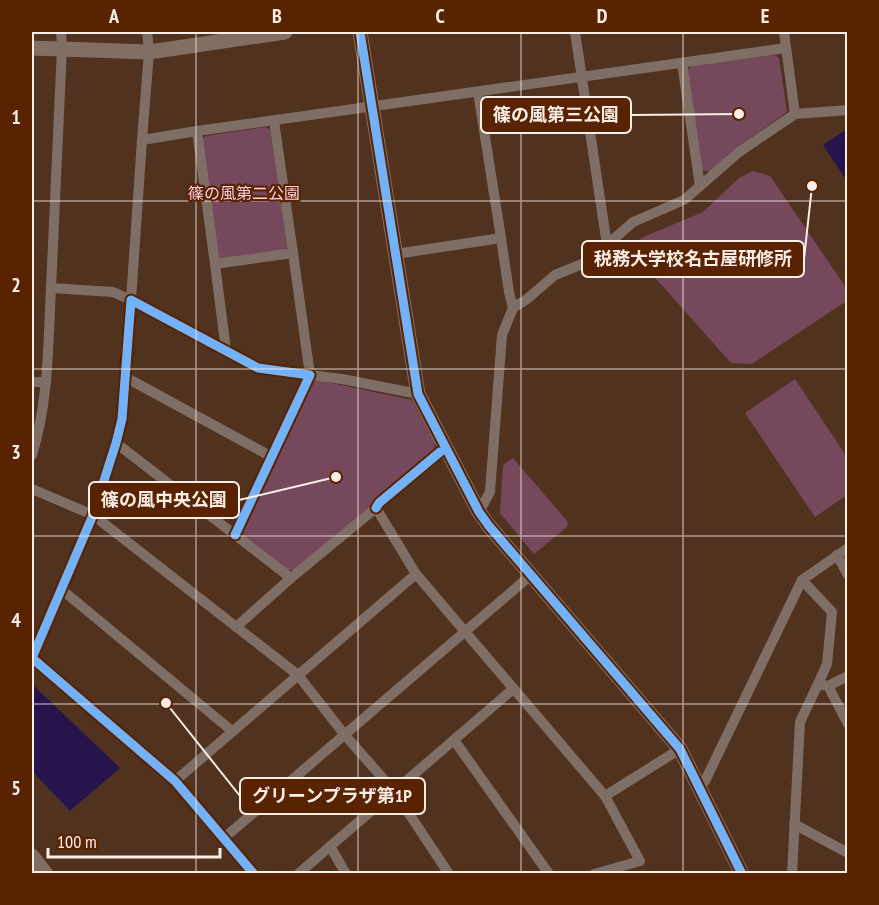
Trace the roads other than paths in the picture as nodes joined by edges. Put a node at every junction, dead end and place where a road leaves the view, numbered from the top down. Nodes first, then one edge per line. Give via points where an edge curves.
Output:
1 (61, 32) edge
2 (147, 32) edge
3 (285, 32) edge
4 (360, 32) edge
5 (575, 32) edge
6 (784, 32) edge
7 (32, 48) edge
8 (62, 48) junction
9 (786, 48) junction
10 (149, 52) junction
11 (682, 63) junction
12 (583, 78) junction
13 (478, 92) junction
14 (373, 106) junction
15 (848, 110) edge
16 (795, 114) junction
17 (274, 121) junction
18 (197, 131) junction
19 (142, 140) junction
20 (700, 186) junction
21 (501, 238) junction
22 (607, 245) junction
23 (293, 253) junction
24 (396, 254) junction
25 (215, 264) junction
26 (51, 288) junction
27 (131, 300) junction
28 (513, 308) junction
29 (226, 350) junction
30 (310, 375) junction
31 (126, 377) junction
32 (32, 382) edge
33 (46, 382) junction
34 (418, 394) junction
35 (116, 443) junction
36 (32, 454) edge
37 (272, 457) junction
38 (32, 489) edge
39 (479, 512) junction
40 (93, 515) junction
41 (235, 535) junction
42 (848, 548) edge
43 (837, 555) junction
44 (416, 574) junction
45 (848, 574) edge
46 (531, 575) junction
47 (291, 578) junction
48 (802, 580) junction
49 (61, 589) junction
50 (237, 627) junction
51 (465, 631) junction
52 (298, 675) junction
53 (848, 676) edge
54 (823, 685) junction
55 (513, 689) junction
56 (848, 724) edge
57 (232, 731) junction
58 (344, 734) junction
59 (454, 740) junction
60 (680, 749) junction
61 (175, 781) junction
62 (700, 786) junction
63 (394, 791) junction
64 (605, 796) junction
65 (794, 824) junction
66 (224, 838) junction
67 (330, 846) junction
68 (848, 853) edge
69 (32, 856) edge
70 (46, 873) edge
71 (254, 873) edge
72 (298, 873) edge
73 (346, 873) edge
74 (449, 873) edge
75 (549, 873) edge
76 (594, 873) edge
77 (742, 873) edge
78 (792, 873) edge

1 - 8 street
2 - 10 street
3 - 10 street
4 - 14 street
5 - 12 street
6 - 9 street
7 - 8 street
8 - 10 street
8 - 26 street
9 - 11 street
9 - 16 street
10 - 19 street
11 - 12 street
11 - 20 street
12 - 13 street
12 - 22 street
13 - 14 street
13 - 21 street
14 - 17 street
14 - 24 street
15 - 16 street
16 - 20 street via 757,139
17 - 18 street
17 - 23 street
18 - 19 street
18 - 25 street
19 - 27 street
20 - 22 street via 684,200 633,222
21 - 24 street
21 - 28 street
22 - 28 street via 587,262 555,275
23 - 25 street
23 - 30 street
24 - 34 street
25 - 29 street
26 - 27 street via 113,292
26 - 33 street
27 - 29 street
27 - 31 street
28 - 39 street via 502,335 490,492
29 - 30 street via 258,368
30 - 34 street
30 - 37 street
31 - 35 street
31 - 37 street
32 - 33 street
33 - 36 street
34 - 39 street
35 - 40 street
35 - 41 street
37 - 41 street
38 - 40 street
39 - 46 street
40 - 49 street
40 - 50 street
41 - 47 street
42 - 43 street
43 - 45 street
43 - 48 street
44 - 47 street via 376,508
44 - 51 street
44 - 52 street
46 - 51 street
46 - 60 street
47 - 50 street
48 - 54 street via 832,612
48 - 62 street
49 - 57 street
49 - 61 street via 32,658
50 - 52 street
51 - 55 street
51 - 58 street
52 - 57 street
52 - 58 street
53 - 54 street
54 - 56 street
54 - 65 street via 800,722
55 - 59 street
55 - 64 street
57 - 61 street
58 - 63 street
58 - 66 street
59 - 63 street
59 - 75 street
60 - 62 street
60 - 64 street
61 - 66 street
62 - 77 street
63 - 67 street
63 - 74 street
64 - 76 street via 640,861
65 - 68 street
65 - 78 street
66 - 71 street
67 - 72 street
67 - 73 street
69 - 70 street

